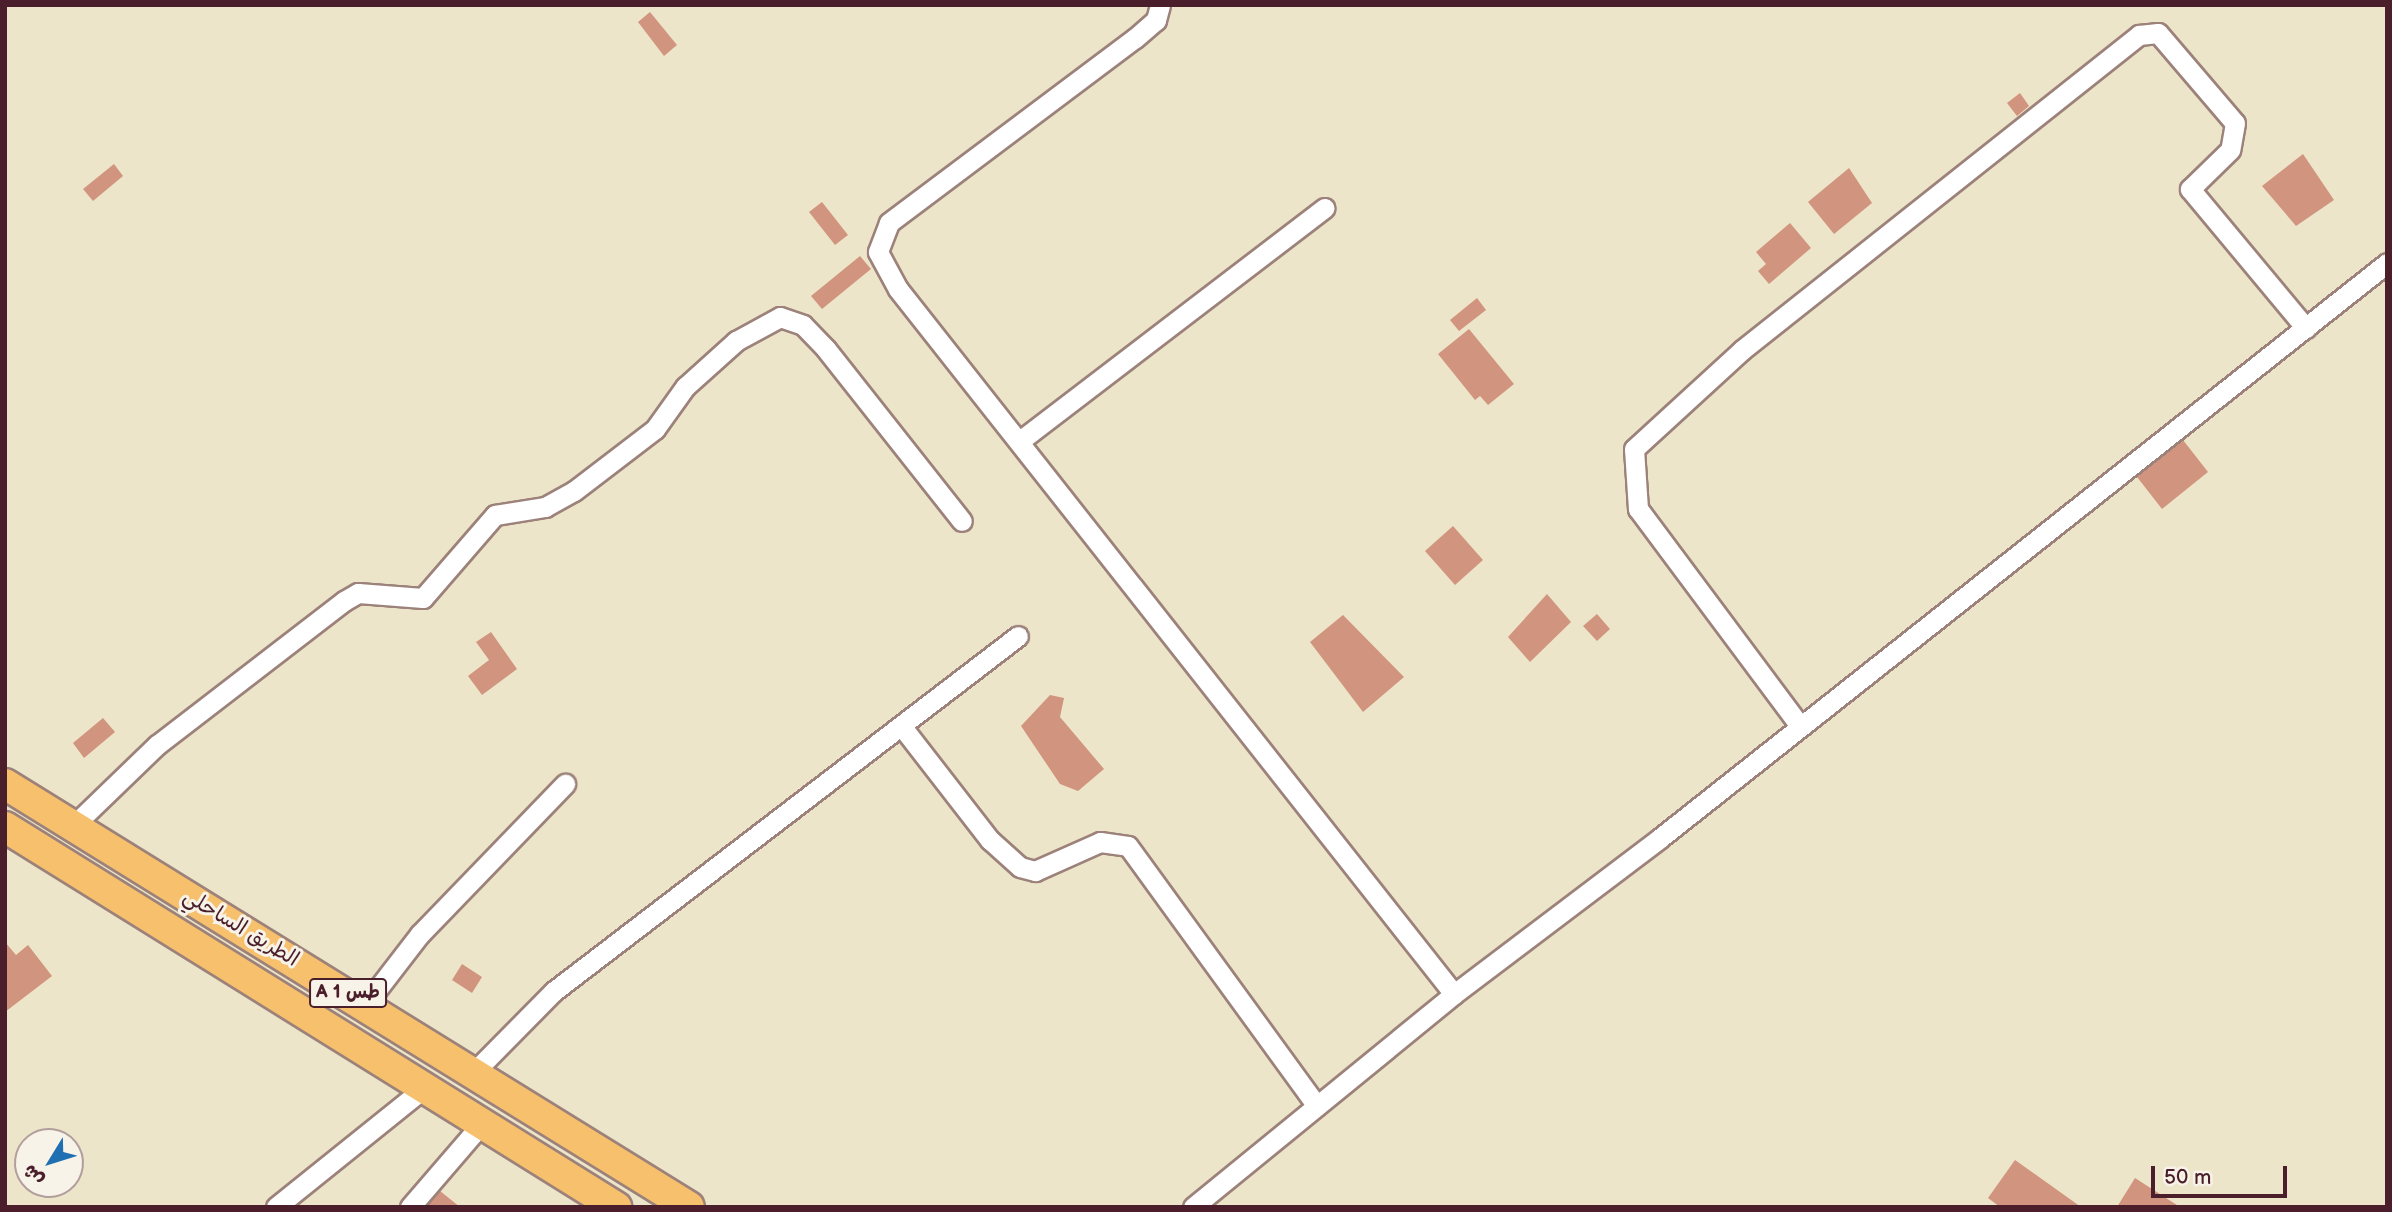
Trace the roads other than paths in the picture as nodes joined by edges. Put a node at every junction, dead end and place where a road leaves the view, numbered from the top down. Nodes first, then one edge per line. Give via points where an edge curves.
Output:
1 (1160, 5) edge
2 (1324, 208) dead end
3 (2387, 263) edge
4 (2306, 328) junction
5 (1021, 440) junction
6 (962, 521) dead end
7 (1018, 636) dead end
8 (1800, 726) junction
9 (903, 728) junction
10 (5, 784) edge
11 (565, 784) dead end
12 (74, 826) junction
13 (5, 827) edge
14 (1454, 994) junction
15 (366, 1004) junction
16 (474, 1072) junction
17 (425, 1087) junction
18 (1317, 1106) junction
19 (484, 1121) junction
20 (276, 1207) edge
21 (410, 1207) edge
22 (616, 1207) edge
23 (689, 1207) edge
24 (1193, 1207) edge

1 - 5 street via 1156,20 1135,38 947,177 879,236 878,252 898,289
2 - 5 street
3 - 4 street
4 - 8 street
4 - 8 street via 2190,189 2231,150 2235,123 2158,33 2138,35 1742,351 1634,449 1638,509
5 - 14 street
6 - 12 street via 826,349 803,325 780,317 736,341 685,387 655,429 574,491 545,508 495,515 423,598 358,593 344,601 158,745
7 - 9 street
8 - 14 street
9 - 16 street via 554,991
9 - 18 street via 990,840 1020,867 1035,871 1100,842 1128,846
10 - 12 highway, الطريق الساحلي / A 1 طس
11 - 15 street via 420,934
12 - 15 highway, الطريق الساحلي / A 1 طس
13 - 17 highway, الطريق الساحلي / A 1 طس
14 - 18 street
15 - 16 highway, الطريق الساحلي / A 1 طس
16 - 23 highway, الطريق الساحلي / A 1 طس
17 - 19 highway, الطريق الساحلي / A 1 طس
17 - 20 street
18 - 24 street
19 - 21 street
19 - 22 highway, الطريق الساحلي / A 1 طس

